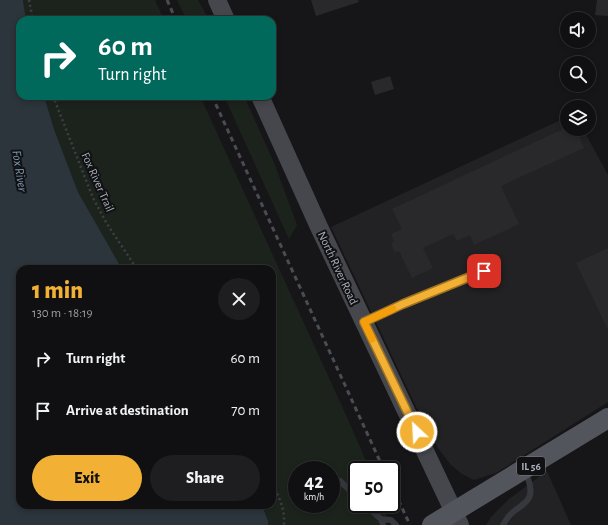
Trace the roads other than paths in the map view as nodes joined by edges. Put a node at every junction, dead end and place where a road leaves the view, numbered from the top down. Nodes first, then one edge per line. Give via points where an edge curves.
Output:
1 (217, 0) edge
2 (224, 16) edge
3 (262, 100) edge
4 (484, 271) dead end
5 (364, 322) junction
6 (608, 418) edge
7 (524, 470) junction
8 (340, 482) dead end
9 (348, 489) edge
10 (373, 513) edge
11 (457, 519) edge
12 (382, 522) edge
13 (396, 525) edge
14 (432, 525) edge
15 (503, 525) edge

1 - 2 main road
3 - 5 main road, North River Road
4 - 5 lane
5 - 11 main road, North River Road
6 - 7 main road, IL 56
7 - 11 main road, IL 56
7 - 15 lane via 531,488 530,497
8 - 9 lane
10 - 12 lane
11 - 14 main road, IL 56
12 - 13 lane via 392,520

